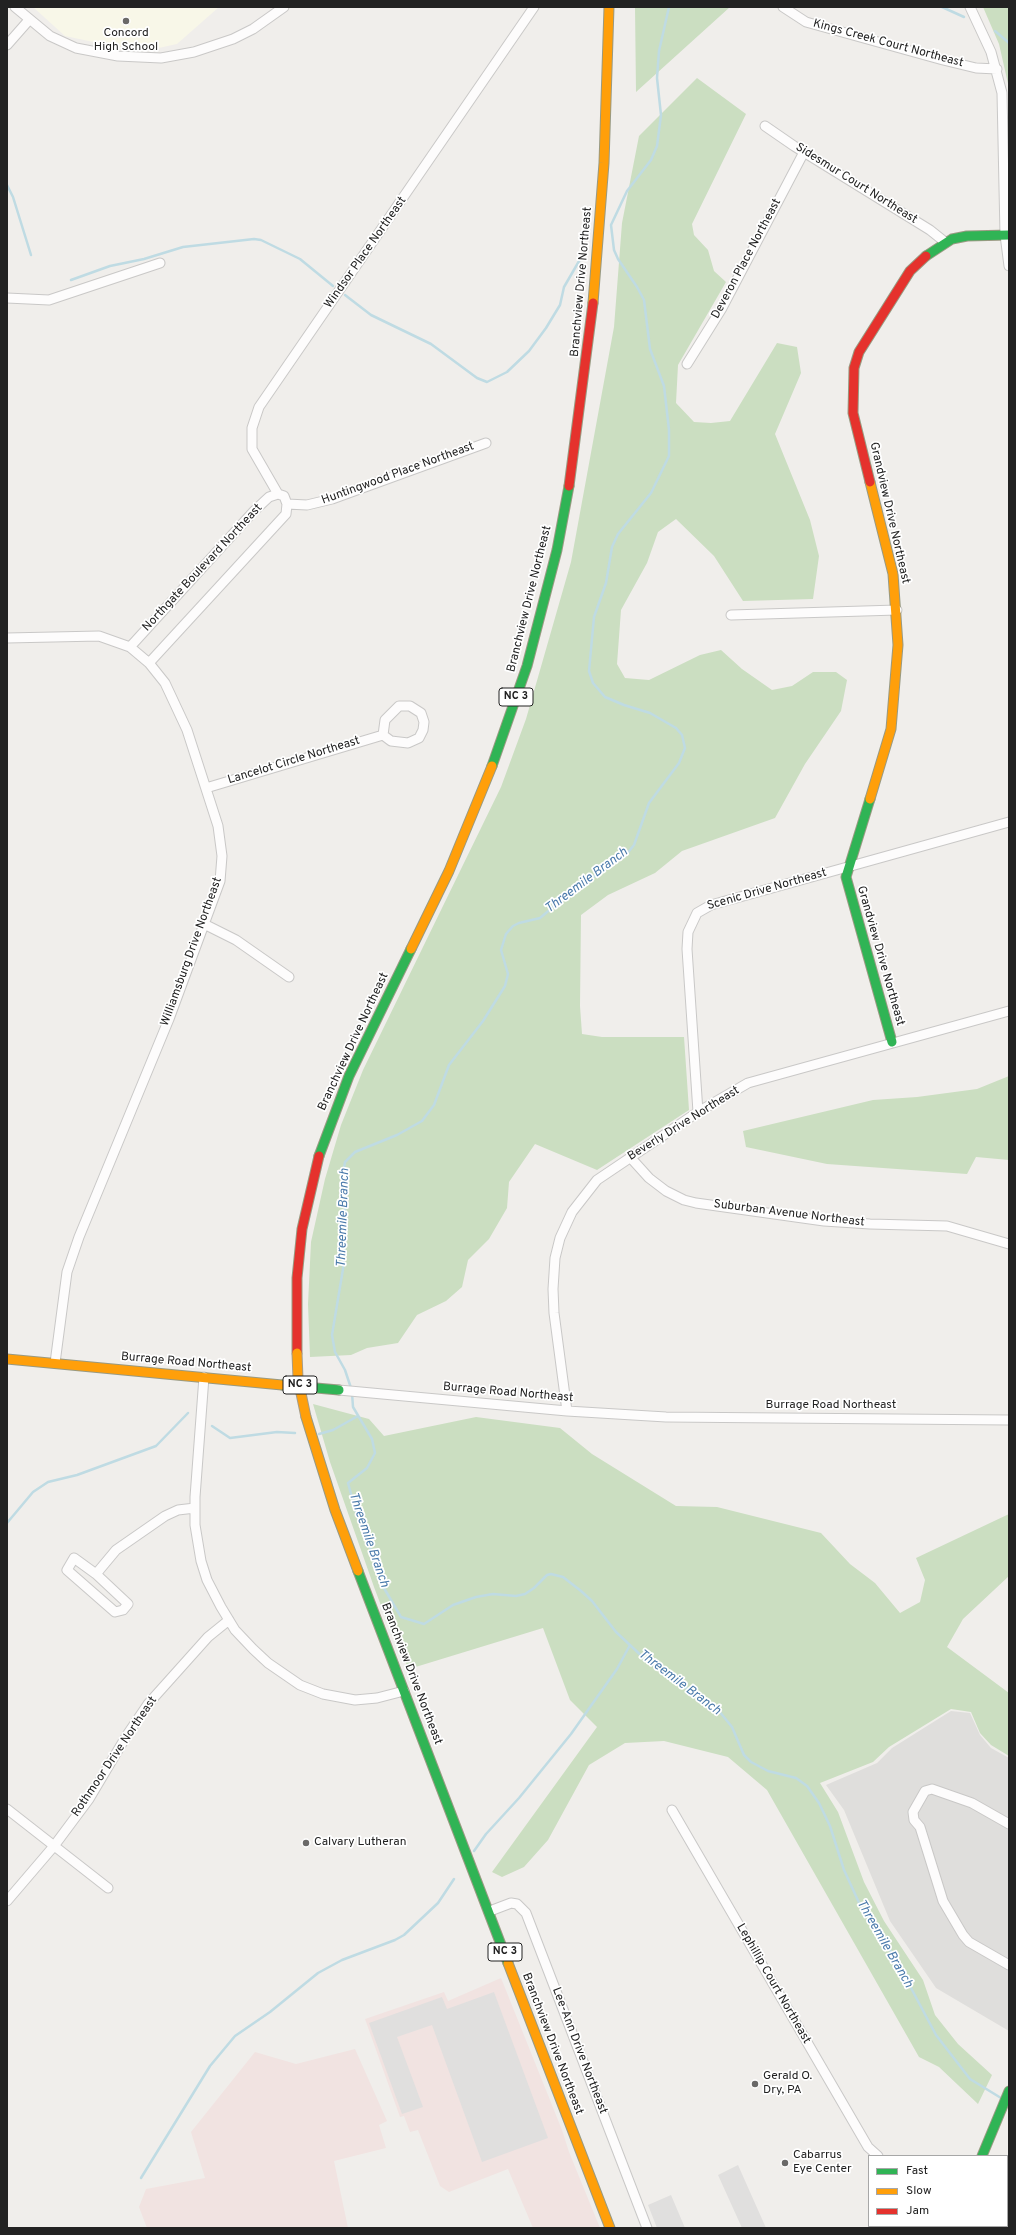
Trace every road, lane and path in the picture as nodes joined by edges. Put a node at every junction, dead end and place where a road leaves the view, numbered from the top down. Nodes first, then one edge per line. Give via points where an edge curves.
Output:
1 (15, 7) edge
2 (284, 7) edge
3 (534, 7) edge
4 (609, 7) edge
5 (783, 7) edge
6 (970, 7) edge
7 (29, 20) junction
8 (7, 45) edge
9 (996, 69) junction
10 (765, 126) dead end
11 (804, 152) junction
12 (1007, 235) edge
13 (945, 242) junction
14 (160, 264) dead end
15 (1009, 266) edge
16 (7, 298) edge
17 (687, 364) dead end
18 (486, 443) dead end
19 (278, 494) junction
20 (287, 504) junction
21 (897, 610) junction
22 (731, 615) dead end
23 (7, 638) edge
24 (130, 647) junction
25 (149, 663) junction
26 (383, 734) junction
27 (206, 788) junction
28 (1009, 822) edge
29 (848, 867) junction
30 (204, 924) junction
31 (289, 977) dead end
32 (1009, 1010) edge
33 (892, 1042) junction
34 (698, 1112) junction
35 (630, 1157) junction
36 (1009, 1244) edge
37 (7, 1358) edge
38 (55, 1364) junction
39 (204, 1377) junction
40 (339, 1390) joint
41 (567, 1411) junction
42 (1009, 1420) edge
43 (195, 1508) junction
44 (96, 1574) junction
45 (229, 1620) junction
46 (404, 1691) junction
47 (7, 1809) edge
48 (672, 1810) dead end
49 (1009, 1824) edge
50 (54, 1846) junction
51 (108, 1888) dead end
52 (7, 1900) edge
53 (490, 1911) junction
54 (1009, 1965) edge
55 (1009, 2091) edge
56 (877, 2155) edge
57 (982, 2155) edge
58 (610, 2228) edge
59 (648, 2228) edge

1 - 7 street
2 - 7 street via 233,40 194,52 161,58 118,56 76,48 50,36
3 - 19 street, Windsor Place Northeast via 259,407 252,428 252,449
4 - 46 main road, Branchview Drive Northeast / NC 3, bridge via 604,163 597,266 574,462 557,550 527,666 491,770 449,871 349,1076 332,1117 314,1171 302,1229 297,1278 297,1353 298,1379 306,1417 335,1510
5 - 9 street, Kings Creek Court Northeast via 806,22 943,60 976,68
6 - 9 street via 992,52
7 - 8 street
9 - 12 street via 1002,93 1004,123
10 - 11 street, Sidesmur Court Northeast
11 - 13 street, Sidesmur Court Northeast via 930,230
11 - 17 street, Deveron Place Northeast via 722,308
12 - 13 main road, Grandview Drive Northeast via 967,236
12 - 15 street
13 - 21 main road, Grandview Drive Northeast via 920,260 910,271 859,352 852,390 854,420 893,574
14 - 16 street via 49,300
18 - 20 street, Huntingwood Place Northeast via 332,499 308,505
19 - 20 street, Windsor Place Northeast via 284,496
19 - 24 street, Northgate Boulevard Northeast via 269,497 254,511
20 - 25 street, Northgate Boulevard Northeast via 286,514
21 - 22 street
21 - 29 main road, Grandview Drive Northeast via 898,653 891,729 854,855
23 - 24 street, Williamsburg Drive Northeast via 99,636
24 - 25 street, Williamsburg Drive Northeast
25 - 27 street, Williamsburg Drive Northeast via 173,697
26 - 26 street via 391,740 408,743 419,738 424,722 421,713 410,706 400,706 385,720
26 - 27 street, Lancelot Circle Northeast
27 - 30 street, Williamsburg Drive Northeast via 221,836 222,856 220,881
28 - 29 street, Scenic Drive Northeast
29 - 33 main road, Grandview Drive Northeast via 848,885
29 - 34 street, Scenic Drive Northeast via 711,905 697,913 691,922 686,949
30 - 31 street via 236,940
30 - 38 street, Williamsburg Drive Northeast via 166,1026 74,1251 67,1272 61,1307
32 - 33 street, Beverly Drive Northeast
33 - 34 street, Beverly Drive Northeast via 748,1083
34 - 35 street, Beverly Drive Northeast
35 - 36 street, Suburban Avenue Northeast via 649,1178 666,1191 690,1202 824,1221 946,1226
35 - 41 street, Beverly Drive Northeast via 597,1180 588,1190 572,1212 560,1238 555,1258 553,1289
37 - 38 main road, Burrage Road Northeast
38 - 39 main road, Burrage Road Northeast
39 - 40 main road, Burrage Road Northeast
39 - 43 street
40 - 41 street, Burrage Road Northeast
41 - 42 street, Burrage Road Northeast via 666,1417
43 - 44 street via 178,1510 165,1516 116,1550
43 - 45 street via 201,1561 210,1586
44 - 44 street via 74,1558 67,1570 115,1612 123,1610 128,1604
45 - 46 street via 246,1642 268,1663 300,1684 323,1694 355,1700 377,1698
45 - 50 street, Rothmoor Drive Northeast via 208,1637 148,1704 89,1799
46 - 53 main road, Branchview Drive Northeast / NC 3
47 - 50 street
48 - 56 street, Lephillip Court Northeast via 868,2147
49 - 54 street via 972,1803 932,1789 925,1791 913,1812 943,1901 963,1935 969,1942
50 - 51 street
50 - 52 street, Rothmoor Drive Northeast
53 - 58 main road, Branchview Drive Northeast / NC 3
53 - 59 street, Lee-Ann Drive Northeast via 512,1903 518,1904 526,1913
55 - 57 main road

